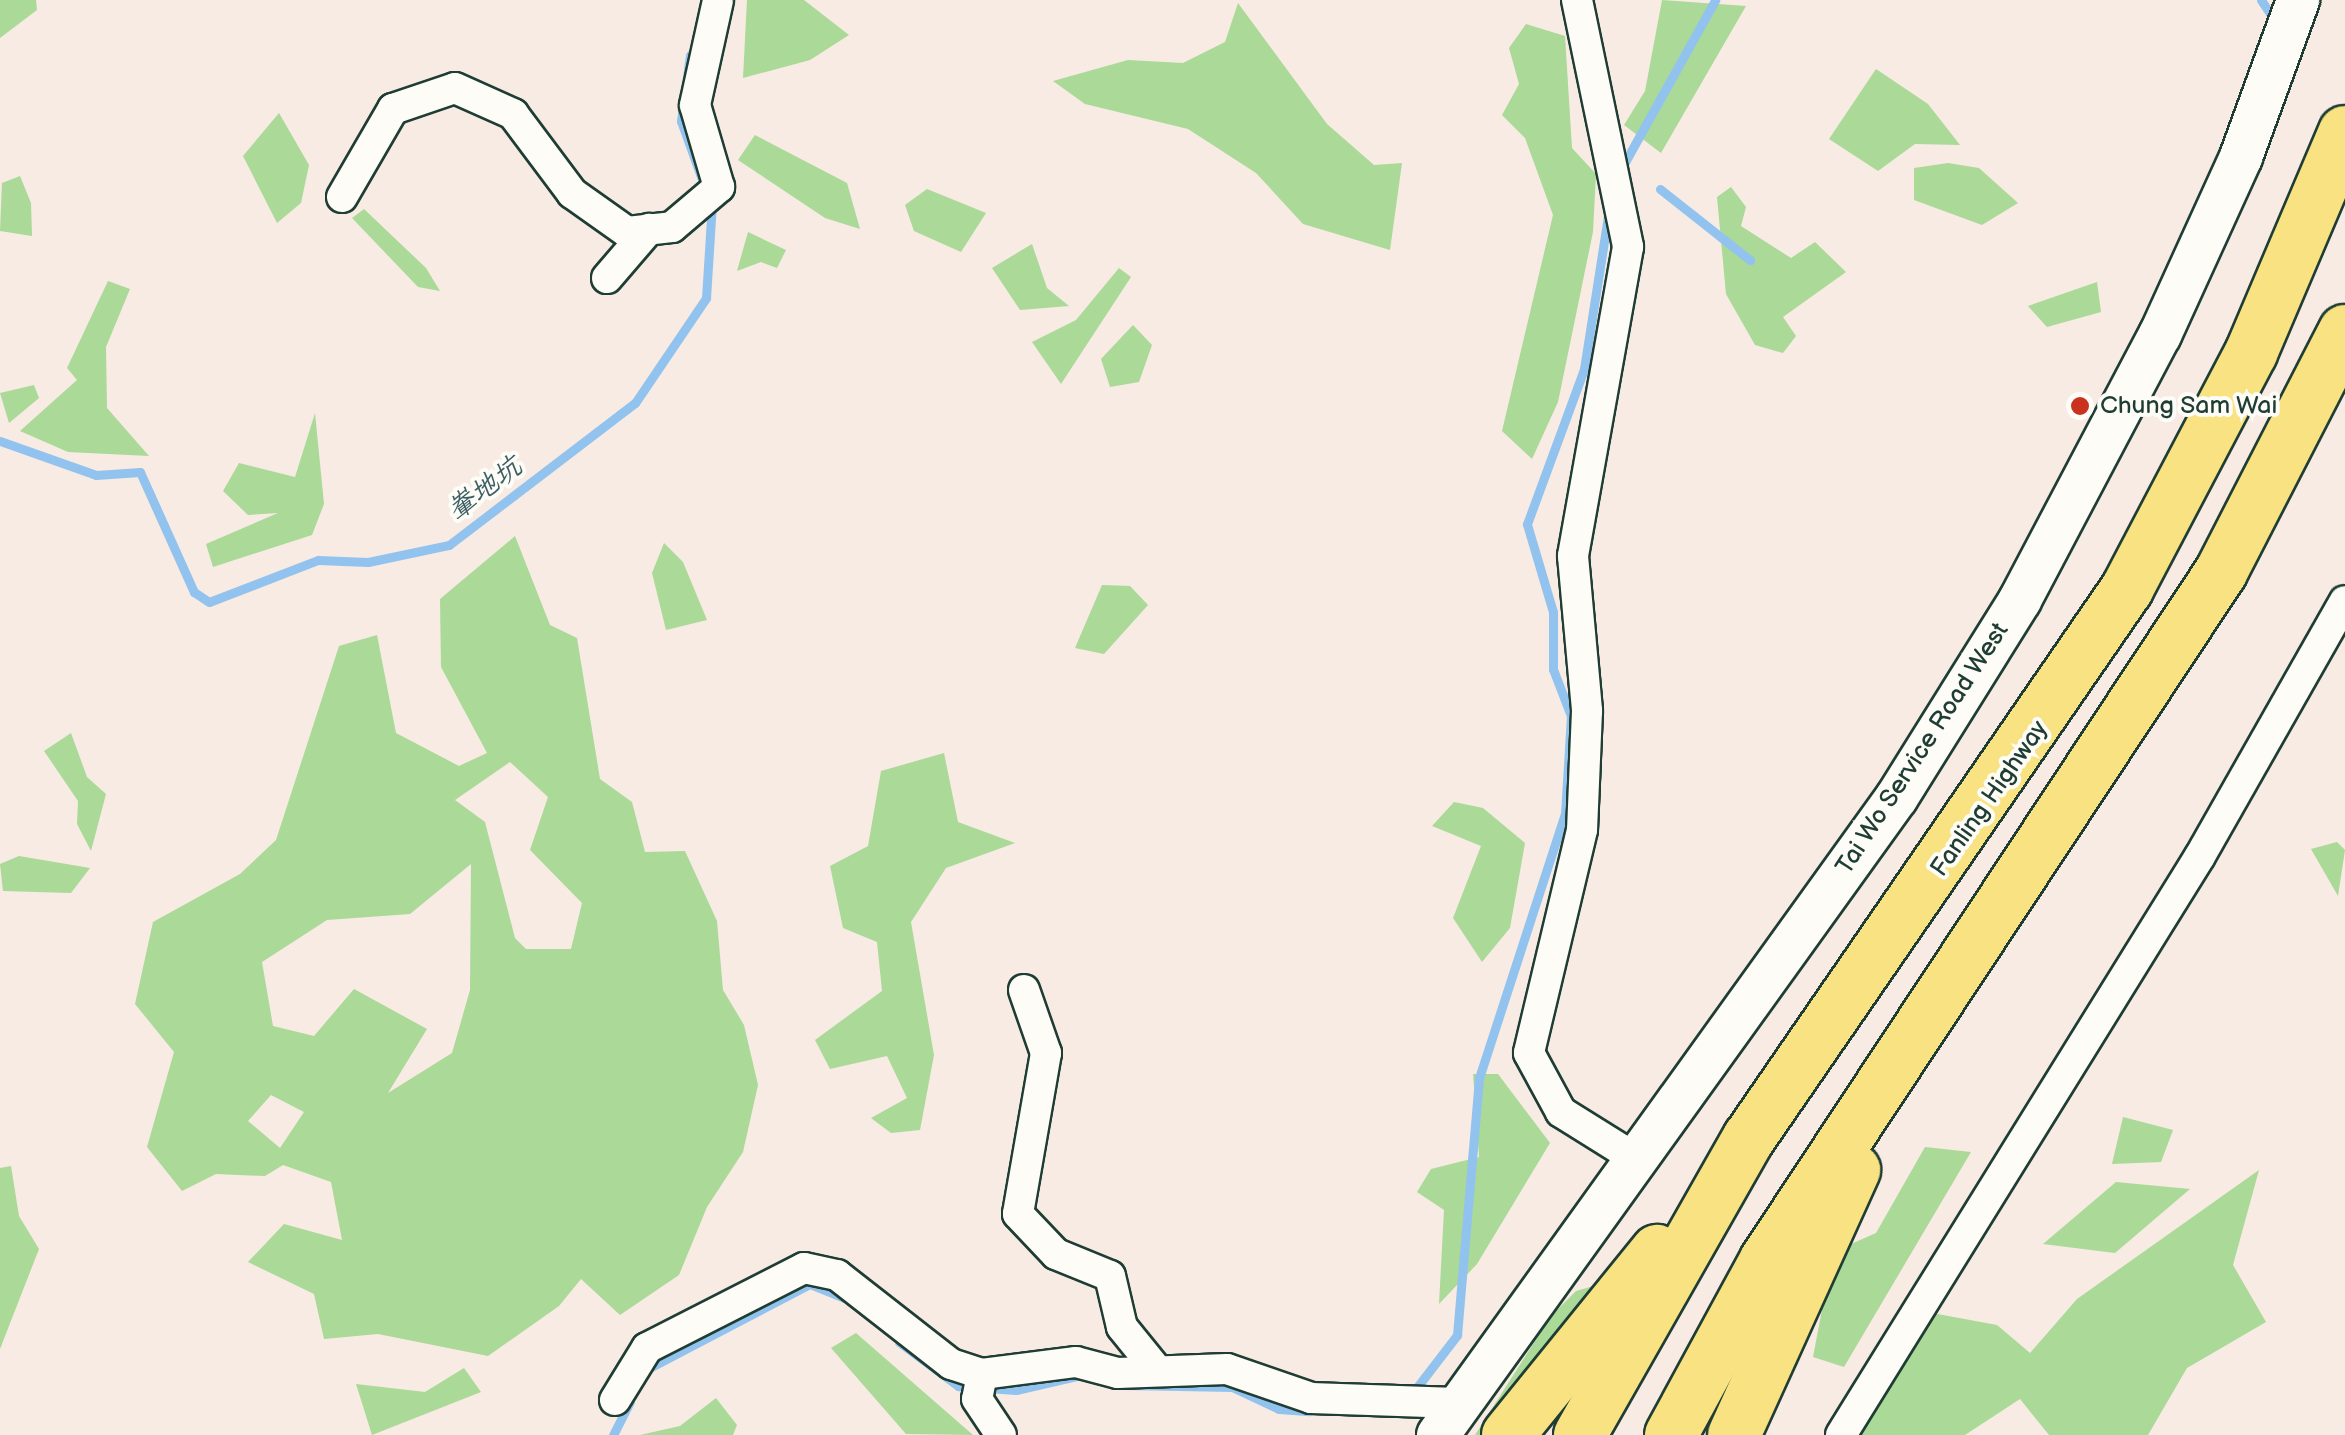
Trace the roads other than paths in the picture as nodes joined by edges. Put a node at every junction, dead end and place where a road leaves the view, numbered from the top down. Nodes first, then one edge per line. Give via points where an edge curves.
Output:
1 (701, 0) edge
2 (718, 0) edge
3 (1577, 0) edge
4 (2298, 0) edge
5 (697, 41) dead end
6 (2345, 132) edge
7 (342, 197) dead end
8 (649, 229) junction
9 (606, 278) dead end
10 (2345, 331) edge
11 (2345, 601) edge
12 (1024, 990) dead end
13 (1901, 1058) junction
14 (1750, 1138) junction
15 (1635, 1158) junction
16 (1156, 1370) junction
17 (980, 1384) junction
18 (615, 1400) dead end
19 (1440, 1412) edge
20 (1001, 1435) edge
21 (1508, 1435) edge
22 (1580, 1435) edge
23 (1670, 1435) edge
24 (1734, 1435) edge
25 (1841, 1435) edge

1 - 5 street
2 - 8 street via 695,105 709,193 672,227
3 - 15 street via 1628,247 1573,556 1587,712 1582,830 1529,1054 1561,1112
4 - 15 main road, Tai Wo Service Road West via 2241,157 2092,476 1897,797
6 - 14 highway, Fanling Highway via 2244,367 2128,589
7 - 8 street via 393,109 455,88 513,114 572,193 626,232
8 - 9 street
10 - 13 highway via 2212,586
11 - 25 street via 2219,824
12 - 16 street via 1046,1053 1018,1214 1056,1254 1110,1276 1122,1327
13 - 23 highway via 1766,1260
13 - 24 highway
14 - 21 highway
14 - 22 highway, Fanling Highway
15 - 19 main road, Tai Wo Service Road West
16 - 17 street via 1076,1362
16 - 19 street via 1227,1370 1311,1398 1391,1400
17 - 18 street via 837,1275 804,1268 647,1348
17 - 20 street

